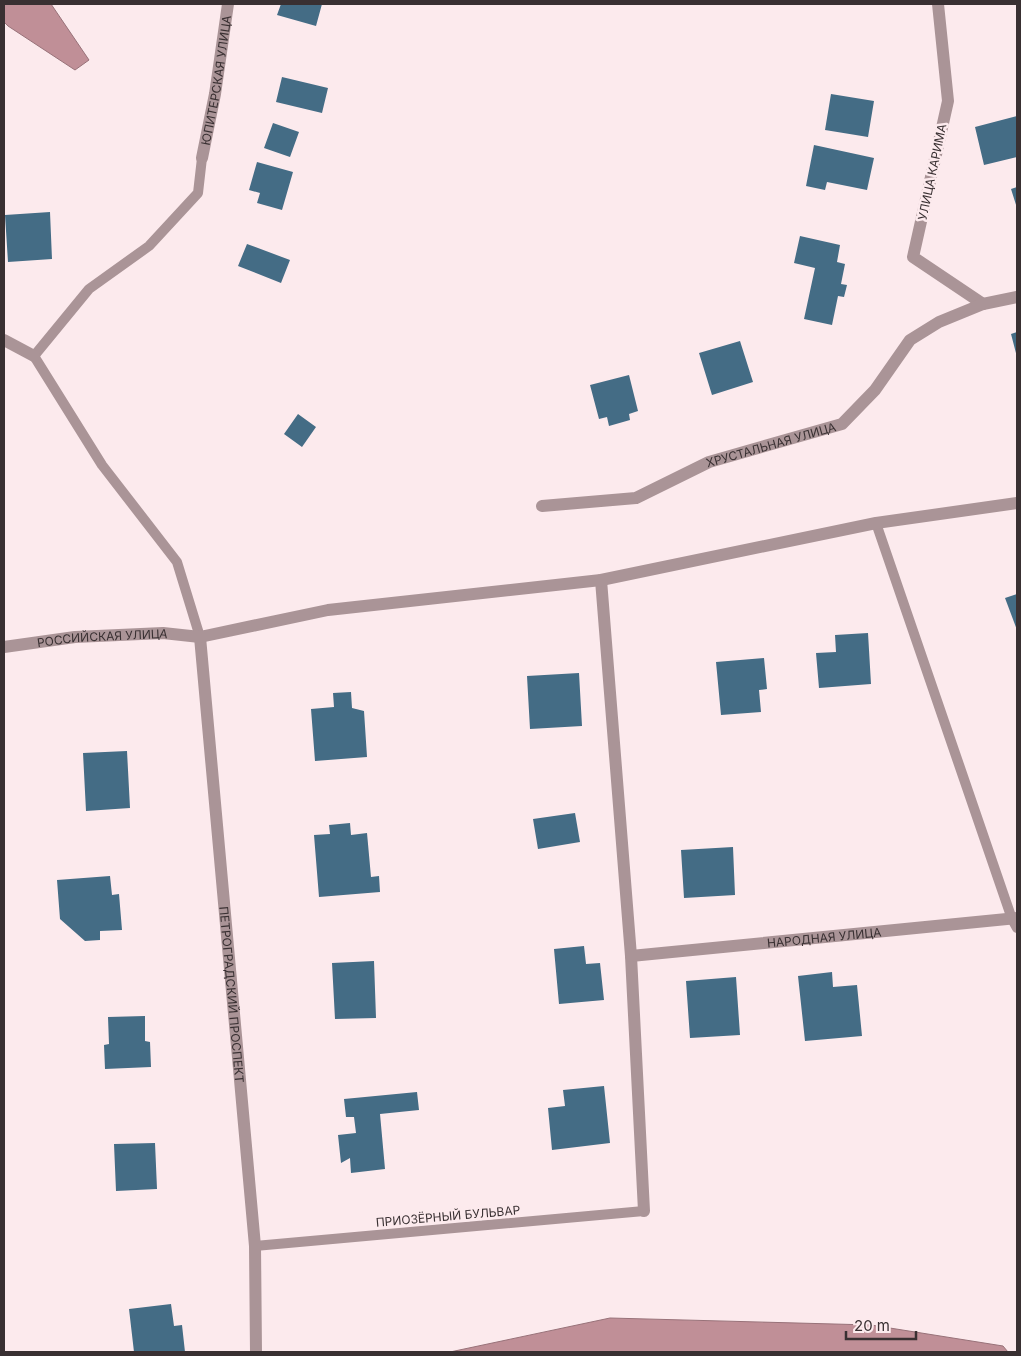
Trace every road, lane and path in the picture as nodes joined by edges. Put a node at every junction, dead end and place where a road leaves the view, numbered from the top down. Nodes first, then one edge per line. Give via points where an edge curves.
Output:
1 (228, 4) edge
2 (938, 4) edge
3 (202, 158) joint
4 (1017, 296) edge
5 (983, 304) junction
6 (4, 340) edge
7 (34, 356) junction
8 (1017, 503) edge
9 (542, 506) dead end
10 (876, 523) junction
11 (601, 580) junction
12 (200, 637) junction
13 (4, 647) edge
14 (1016, 922) edge
15 (631, 956) junction
16 (644, 1211) joint
17 (255, 1246) junction
18 (256, 1352) edge

1 - 3 street, ЮПИТЕРСКАЯ УЛИЦА
2 - 5 street, УЛИЦА КАРИМА via 948,101 913,257
3 - 7 lane via 198,193 149,246 89,289
4 - 5 street, ХРУСТАЛЬНАЯ УЛИЦА
5 - 9 street, ХРУСТАЛЬНАЯ УЛИЦА via 939,322 910,340 875,390 842,424 709,462 636,498
6 - 7 street
7 - 12 lane via 102,465 177,562
8 - 10 street, РОССИЙСКАЯ УЛИЦА
10 - 11 street, РОССИЙСКАЯ УЛИЦА
10 - 14 lane
11 - 12 street, РОССИЙСКАЯ УЛИЦА via 328,610
11 - 15 street
12 - 13 street, РОССИЙСКАЯ УЛИЦА via 163,633 74,637
12 - 17 street, ПЕТРОГРАДСКИЙ ПРОСПЕКТ
14 - 15 street, НАРОДНАЯ УЛИЦА
15 - 16 street
16 - 17 lane, ПРИОЗЁРНЫЙ БУЛЬВАР
17 - 18 street, ПЕТРОГРАДСКИЙ ПРОСПЕКТ

